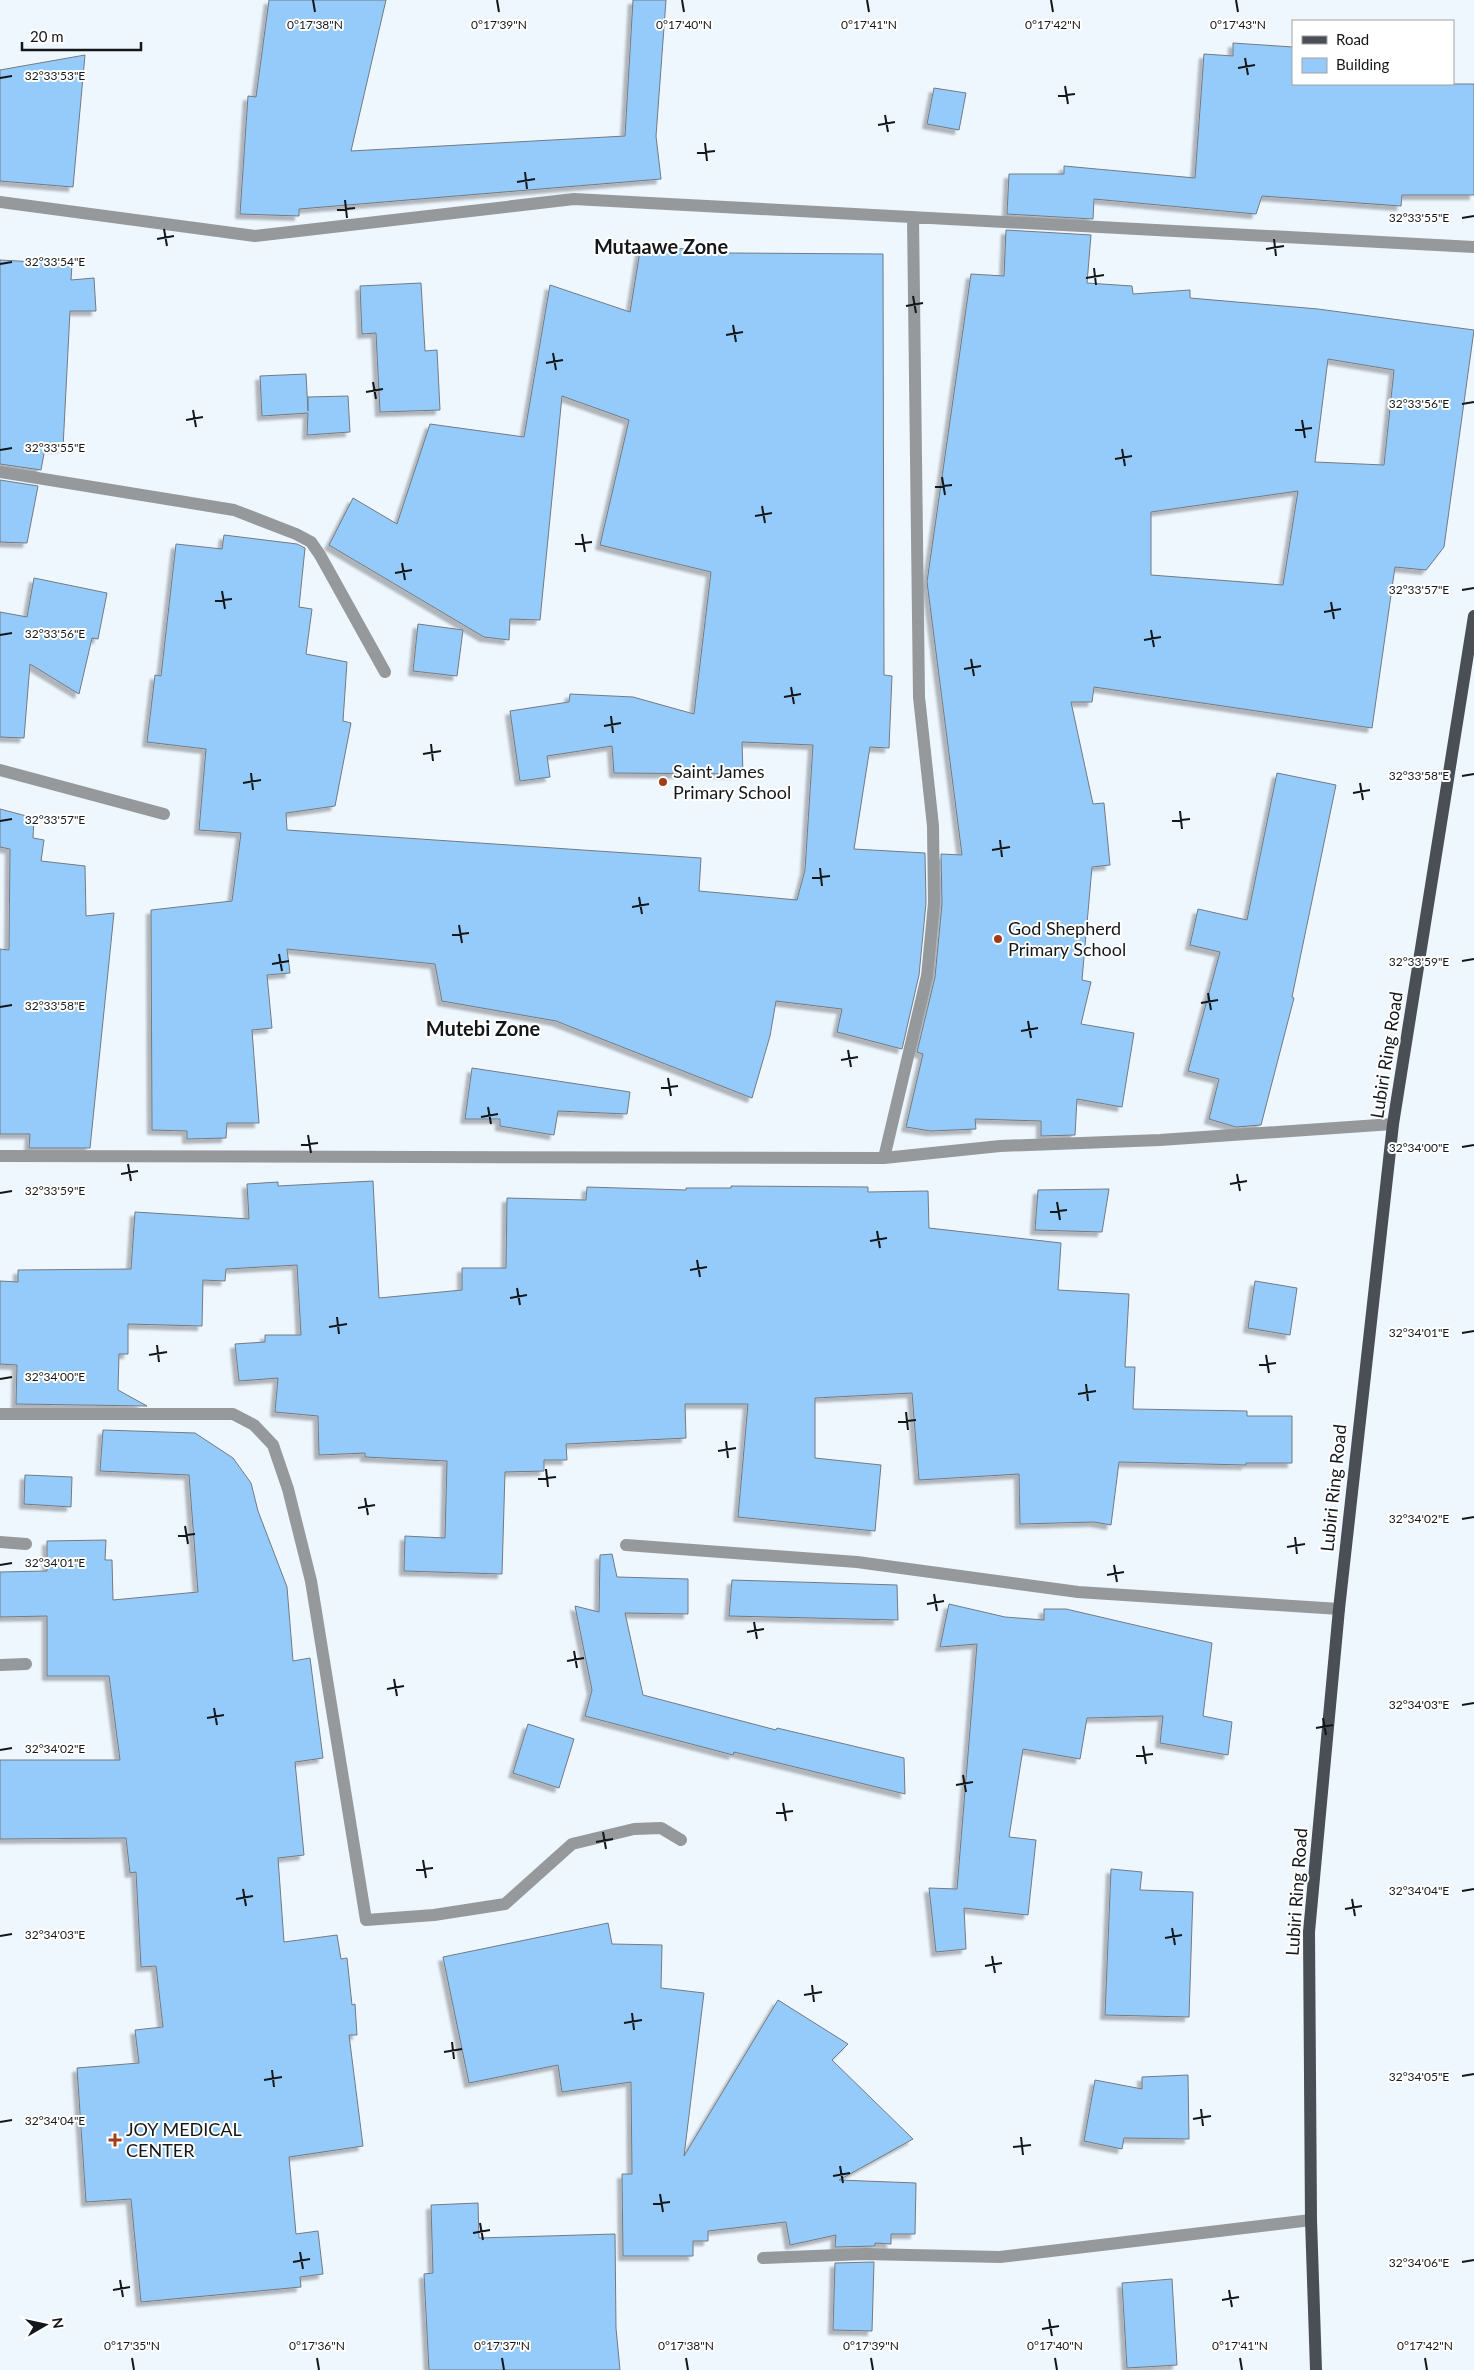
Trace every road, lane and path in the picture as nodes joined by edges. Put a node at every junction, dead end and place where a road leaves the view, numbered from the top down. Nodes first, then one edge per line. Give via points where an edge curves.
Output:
1 (0, 202) edge
2 (913, 217) junction
3 (1474, 247) edge
4 (0, 472) edge
5 (1474, 616) edge
6 (385, 672) dead end
7 (0, 770) edge
8 (164, 814) dead end
9 (1393, 1124) junction
10 (0, 1156) edge
11 (884, 1158) junction
12 (0, 1414) edge
13 (0, 1542) edge
14 (26, 1544) dead end
15 (626, 1545) dead end
16 (1338, 1608) junction
17 (0, 1664) edge
18 (26, 1664) dead end
19 (681, 1840) dead end
20 (1311, 2220) junction
21 (763, 2258) dead end
22 (1316, 2370) edge

1 - 2 street via 255,236 574,199
2 - 3 street
2 - 11 street via 919,697 933,826 934,903 927,976
4 - 6 street via 234,510 296,534 311,542 320,555
5 - 9 main road, Lubiri Ring Road
7 - 8 street
9 - 11 street via 1160,1140 1000,1146
9 - 16 main road, Lubiri Ring Road
10 - 11 street
12 - 19 street via 233,1414 254,1425 273,1445 288,1489 311,1581 366,1920 434,1915 505,1904 572,1844 634,1829 661,1828
13 - 14 street
15 - 16 street via 857,1562 1078,1592
16 - 20 main road, Lubiri Ring Road via 1309,1932
17 - 18 street
20 - 21 street via 1000,2257 865,2254
20 - 22 main road, Lubiri Ring Road

